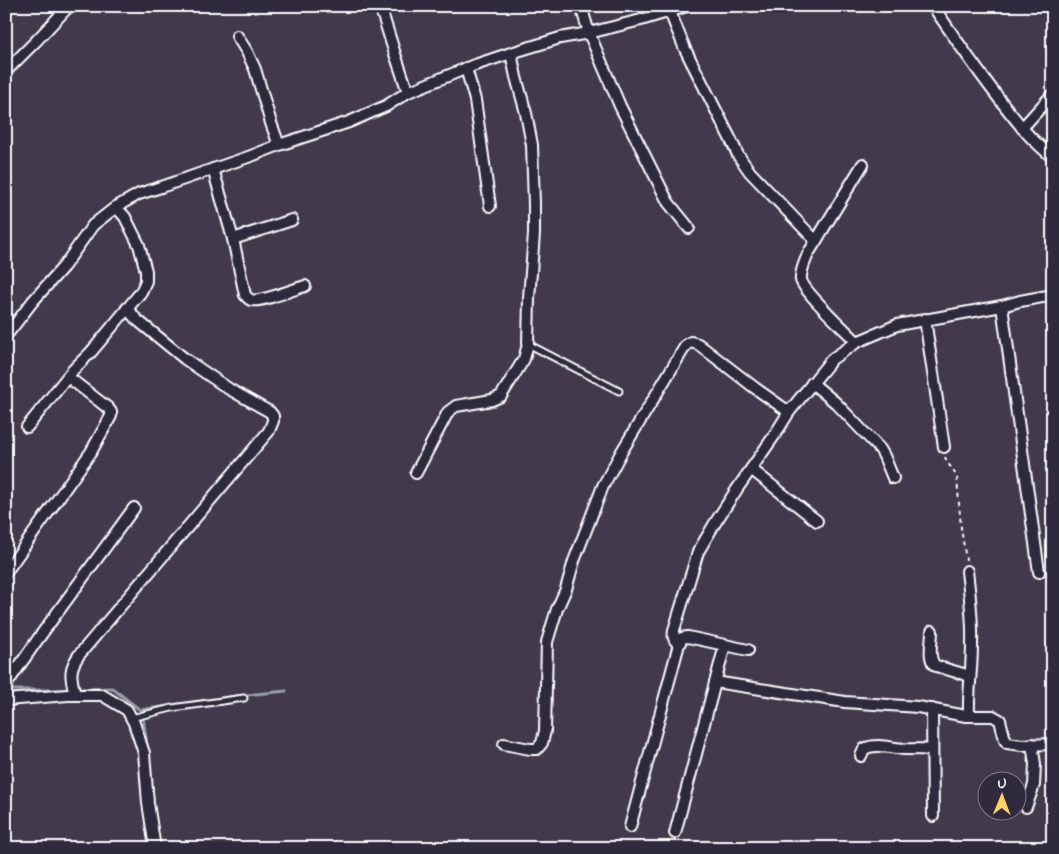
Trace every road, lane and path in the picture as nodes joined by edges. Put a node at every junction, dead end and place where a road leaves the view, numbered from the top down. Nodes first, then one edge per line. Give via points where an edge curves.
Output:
1 (69, 6) edge
2 (380, 6) edge
3 (581, 6) edge
4 (687, 6) edge
5 (933, 6) edge
6 (670, 12) junction
7 (589, 33) junction
8 (237, 36) dead end
9 (511, 53) junction
10 (466, 68) junction
11 (6, 71) edge
12 (408, 92) junction
13 (1052, 95) edge
14 (1022, 128) junction
15 (279, 145) junction
16 (1053, 158) edge
17 (863, 164) dead end
18 (213, 169) junction
19 (490, 206) dead end
20 (116, 207) junction
21 (292, 220) dead end
22 (689, 228) dead end
23 (233, 239) junction
24 (816, 241) junction
25 (305, 286) dead end
26 (1053, 295) edge
27 (1002, 306) junction
28 (127, 308) junction
29 (925, 319) junction
30 (9, 332) dead end
31 (857, 342) junction
32 (528, 344) junction
33 (68, 377) junction
34 (812, 383) junction
35 (619, 391) dead end
36 (789, 412) junction
37 (27, 427) dead end
38 (944, 447) joint
39 (751, 468) junction
40 (416, 473) dead end
41 (893, 478) dead end
42 (134, 508) dead end
43 (817, 521) dead end
44 (967, 571) joint
45 (6, 572) edge
46 (1039, 572) dead end
47 (932, 631) dead end
48 (679, 644) junction
49 (725, 645) junction
50 (748, 650) dead end
51 (970, 676) junction
52 (715, 682) junction
53 (6, 685) edge
54 (75, 695) junction
55 (244, 698) dead end
56 (6, 700) edge
57 (932, 708) junction
58 (969, 716) junction
59 (130, 718) junction
60 (504, 744) dead end
61 (1032, 744) junction
62 (1053, 744) edge
63 (932, 750) junction
64 (861, 756) dead end
65 (1026, 807) dead end
66 (933, 816) dead end
67 (630, 827) dead end
68 (675, 833) dead end
69 (155, 848) edge

1 - 11 street
2 - 12 street
3 - 7 street
4 - 6 street
5 - 14 street
6 - 7 street
6 - 24 street via 738,155 750,172
7 - 9 street
7 - 22 street via 620,106 668,202
8 - 15 street via 255,69
9 - 10 street
9 - 32 street via 532,145 534,224
10 - 12 street
10 - 19 street via 475,100
12 - 15 street via 386,106 349,122
13 - 14 street
14 - 16 street
15 - 18 street
17 - 24 street
18 - 20 street via 139,194
18 - 23 street
20 - 28 street via 125,217 139,245 146,271 141,292
20 - 30 street via 93,225 64,266
21 - 23 street
23 - 25 street via 248,299 253,301
24 - 31 street via 801,275 803,286
26 - 27 street
27 - 29 street
27 - 46 street
28 - 33 street
28 - 54 street via 185,359 270,412 273,421 269,431 78,655 71,670
29 - 31 street via 897,325
29 - 38 street
31 - 34 street via 832,359
32 - 35 lane
32 - 40 street via 524,359 501,396 456,406 448,412
33 - 37 street
33 - 45 street via 108,408 111,416 91,452
34 - 36 street
34 - 41 street via 880,449
36 - 39 street
36 - 60 street via 698,344 691,342 686,345 603,486 574,561 547,642 542,743 537,749
38 - 44 path via 948,464 957,478
39 - 43 street
39 - 48 street via 698,552 674,630 675,642
42 - 53 street
44 - 51 street via 972,604
47 - 51 street via 933,664
48 - 49 street via 682,638 688,637
48 - 67 street
49 - 50 street
49 - 52 street
51 - 58 street
52 - 57 street via 845,702
52 - 68 street
54 - 56 street
54 - 59 street via 102,695 127,710
55 - 59 lane via 172,708
57 - 58 street
57 - 63 street
58 - 61 street via 993,716 1000,720 1007,743
59 - 69 street via 144,753
61 - 62 street
61 - 65 street via 1034,785
63 - 64 street via 868,746
63 - 66 street

